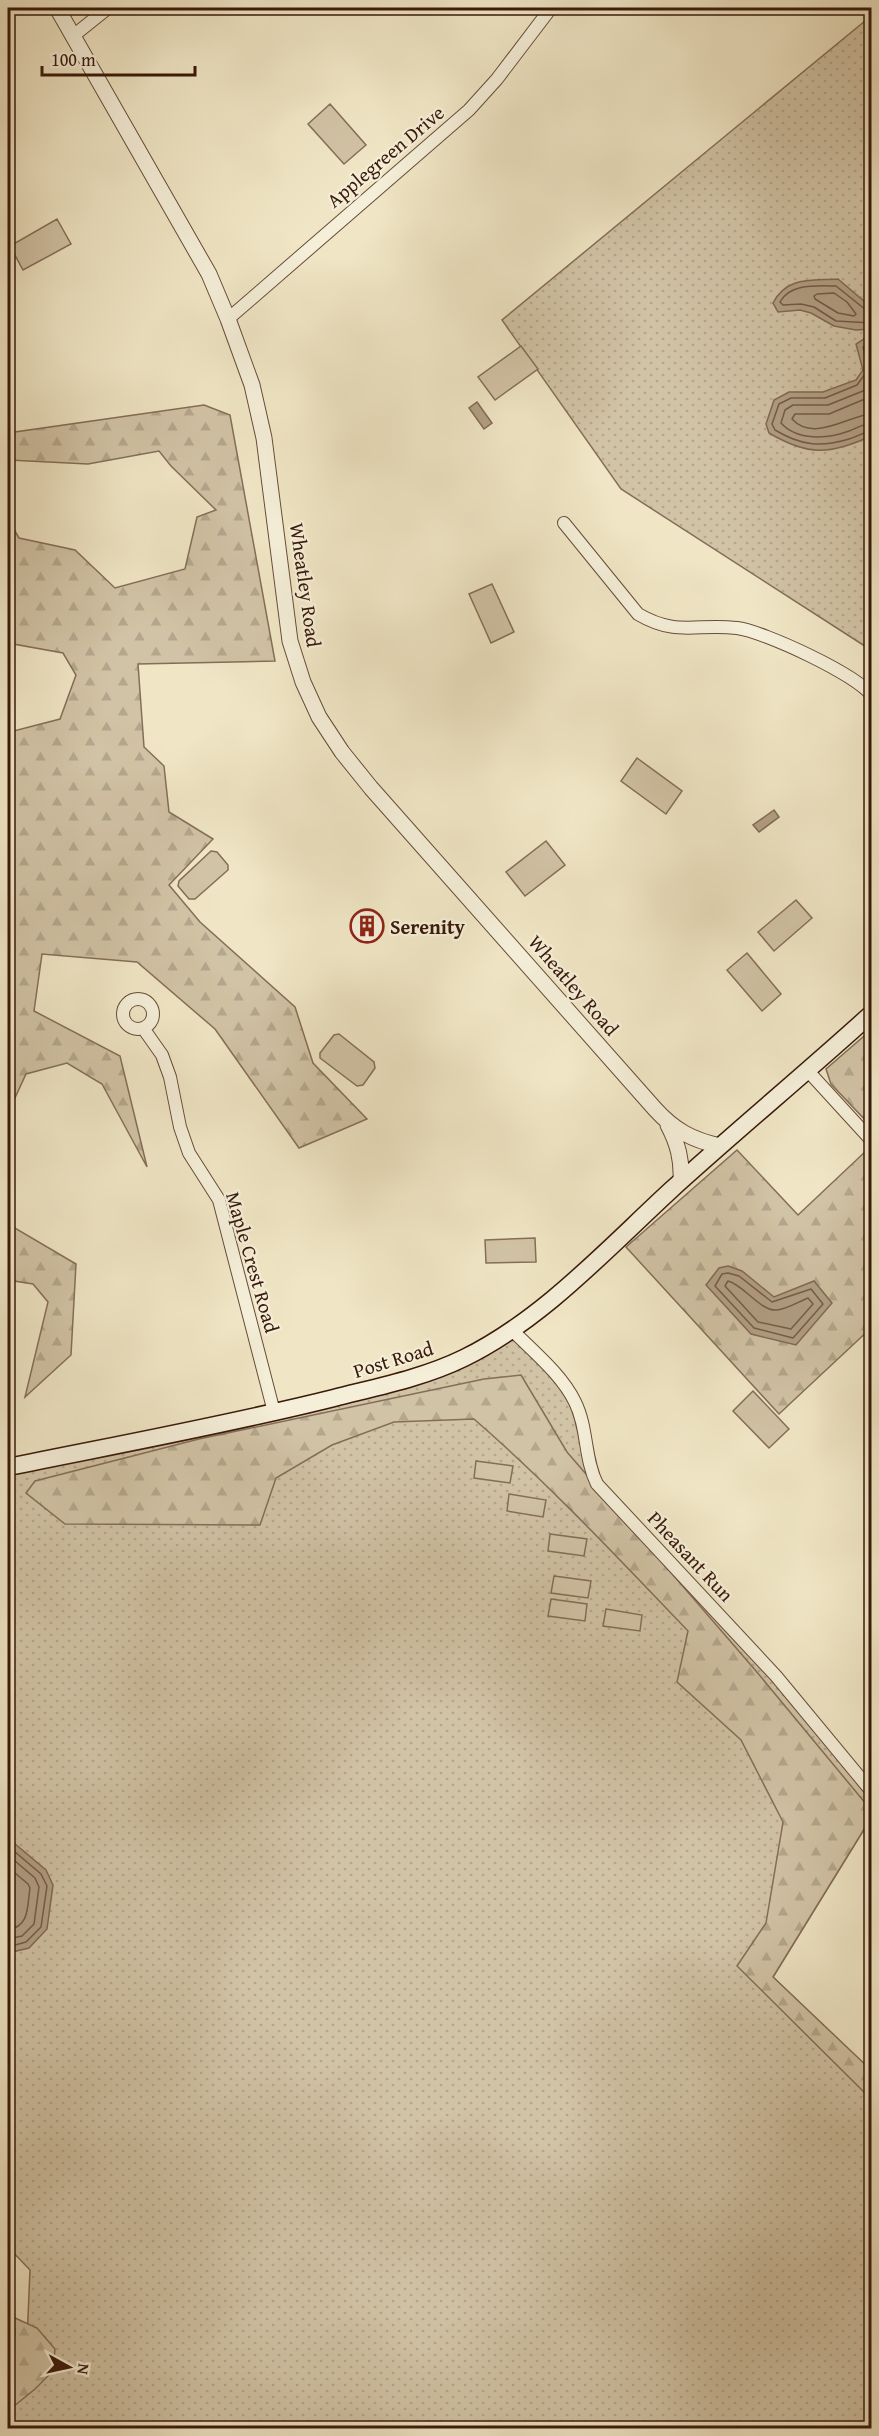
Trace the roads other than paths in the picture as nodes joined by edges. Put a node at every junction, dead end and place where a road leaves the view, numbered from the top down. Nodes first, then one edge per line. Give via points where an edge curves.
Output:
1 (57, 8) edge
2 (108, 8) edge
3 (551, 8) edge
4 (73, 36) junction
5 (228, 319) junction
6 (564, 523) dead end
7 (872, 696) edge
8 (872, 1013) edge
9 (143, 1028) dead end
10 (808, 1071) junction
11 (667, 1122) junction
12 (872, 1141) edge
13 (720, 1146) junction
14 (681, 1181) junction
15 (513, 1331) junction
16 (274, 1412) junction
17 (8, 1467) edge
18 (872, 1792) edge

1 - 4 street, Wheatley Road
2 - 4 street
3 - 5 street, Applegreen Drive via 470,110
4 - 5 street, Wheatley Road via 209,274
5 - 11 street, Wheatley Road via 252,385 264,438 290,641 319,717 371,788
6 - 7 street via 638,614 651,622 675,629 736,628 756,633 848,676
8 - 10 main road
9 - 16 street, Maple Crest Road via 162,1055 189,1153 219,1200
10 - 12 street
10 - 13 main road
11 - 13 street, Wheatley Road via 689,1138
11 - 14 street, Wheatley Road via 682,1164
13 - 14 main road, Post Road
14 - 15 main road, Post Road
15 - 16 main road, Post Road via 463,1359 412,1378
15 - 18 street, Pheasant Run via 557,1376 575,1401 589,1468 597,1484 776,1676
16 - 17 main road, Post Road

